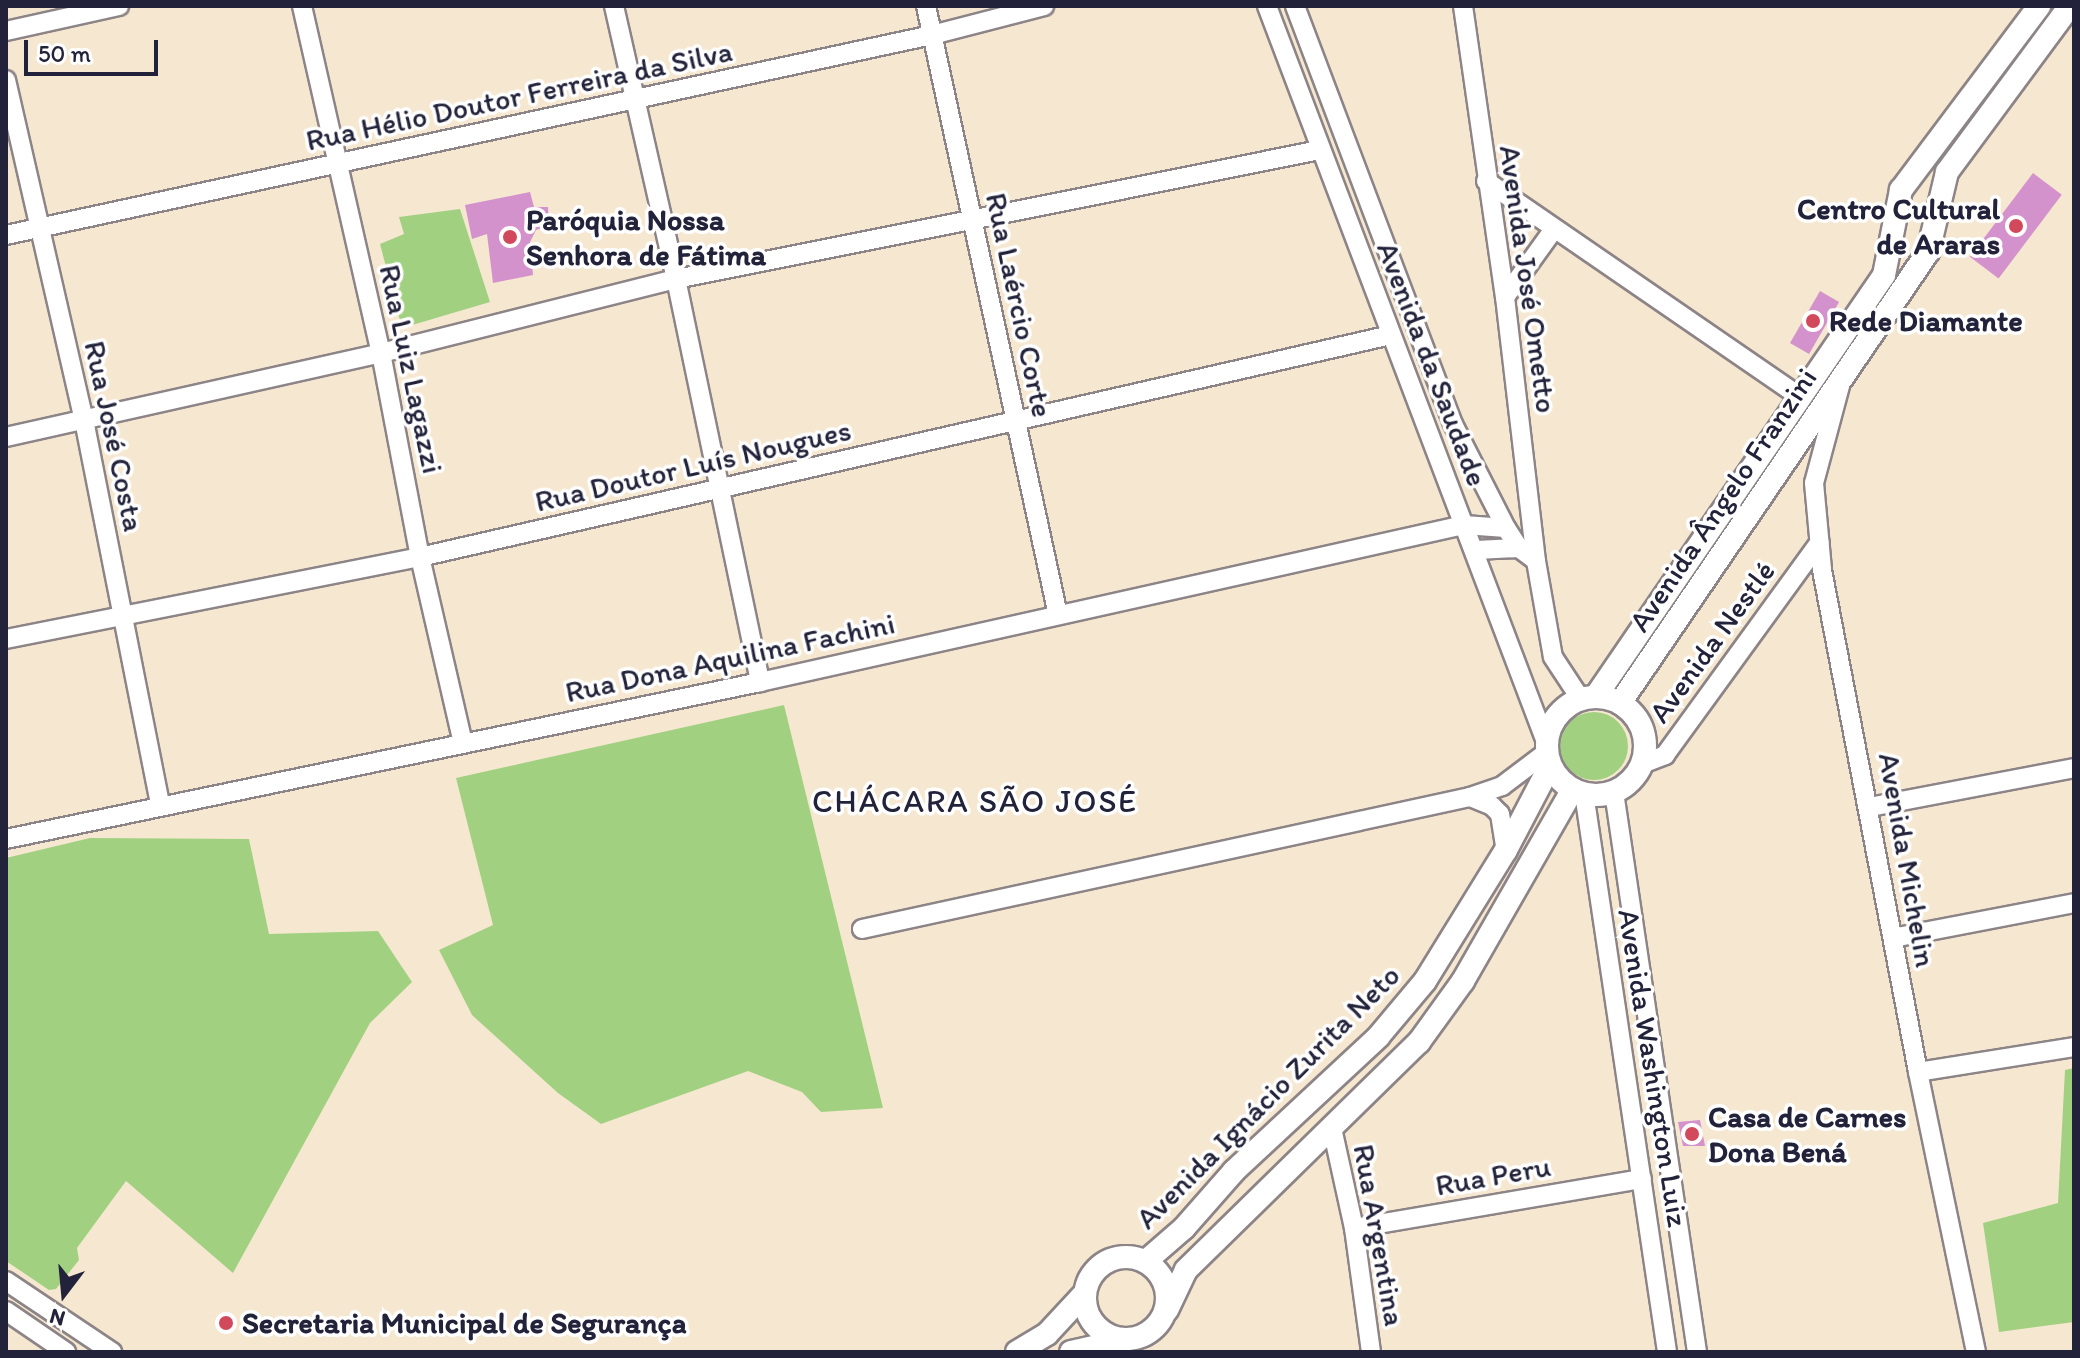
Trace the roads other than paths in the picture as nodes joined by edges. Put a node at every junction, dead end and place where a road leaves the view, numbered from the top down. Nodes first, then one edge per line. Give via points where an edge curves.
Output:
1 (119, 6) edge
2 (302, 6) edge
3 (614, 6) edge
4 (926, 6) edge
5 (1044, 6) edge
6 (1267, 6) edge
7 (1295, 6) edge
8 (1463, 6) edge
9 (2039, 6) edge
10 (2070, 6) edge
11 (6, 31) edge
12 (932, 35) junction
13 (6, 80) edge
14 (634, 99) junction
15 (1320, 150) junction
16 (337, 164) junction
17 (1486, 181) junction
18 (1901, 190) junction
19 (1939, 203) junction
20 (972, 223) junction
21 (40, 227) junction
22 (1554, 229) junction
23 (6, 235) edge
24 (676, 279) junction
25 (1505, 297) junction
26 (1391, 335) junction
27 (381, 353) junction
28 (1842, 379) junction
29 (1799, 396) junction
30 (84, 420) junction
31 (1016, 421) junction
32 (6, 437) edge
33 (718, 489) junction
34 (1464, 525) junction
35 (1506, 528) junction
36 (1820, 542) junction
37 (1519, 548) junction
38 (1476, 550) junction
39 (420, 557) junction
40 (1536, 561) junction
41 (123, 613) junction
42 (1058, 615) junction
43 (6, 639) edge
44 (760, 682) junction
45 (1588, 697) junction
46 (1620, 703) junction
47 (463, 743) junction
48 (1548, 753) junction
49 (1642, 764) junction
50 (2074, 768) edge
51 (1578, 791) junction
52 (1614, 792) junction
53 (1470, 797) junction
54 (160, 805) junction
55 (1870, 807) junction
56 (6, 839) edge
57 (1506, 850) junction
58 (2074, 903) edge
59 (862, 929) dead end
60 (1893, 938) junction
61 (2072, 1043) edge
62 (1918, 1072) junction
63 (1332, 1128) junction
64 (1642, 1179) junction
65 (1354, 1228) junction
66 (1146, 1261) junction
67 (6, 1281) edge
68 (1085, 1293) junction
69 (1167, 1310) junction
70 (6, 1311) edge
71 (1126, 1340) junction
72 (66, 1352) edge
73 (112, 1352) edge
74 (1017, 1352) edge
75 (1071, 1352) edge
76 (1371, 1352) edge
77 (1667, 1352) edge
78 (1697, 1352) edge
79 (1976, 1352) edge

1 - 11 street
2 - 16 street, Rua Luiz Lagazzi
3 - 14 street
4 - 12 street, Rua Laércio Corte
5 - 12 street, Rua Hélio Doutor Ferreira da Silva
6 - 15 street, Avenida da Saudade
7 - 35 street, Avenida da Saudade via 1453,424
8 - 17 street, Avenida José Ometto
9 - 18 main road, Avenida Ângelo Franzini
10 - 19 main road, Avenida Ângelo Franzini via 1947,172
12 - 14 street, Rua Hélio Doutor Ferreira da Silva
12 - 20 street, Rua Laércio Corte
13 - 21 street, Rua José Costa
14 - 16 street, Rua Hélio Doutor Ferreira da Silva
14 - 24 street
15 - 20 street
15 - 26 street, Avenida da Saudade
16 - 21 street, Rua Hélio Doutor Ferreira da Silva
16 - 27 street, Rua Luiz Lagazzi
17 - 22 street
17 - 25 street, Avenida José Ometto
18 - 19 main road
18 - 29 main road, Avenida Ângelo Franzini via 1884,275
19 - 28 main road, Avenida Ângelo Franzini via 1928,252
20 - 24 street
20 - 31 street, Rua Laércio Corte
21 - 23 street, Rua Hélio Doutor Ferreira da Silva
21 - 30 street, Rua José Costa
22 - 25 street
22 - 29 street
24 - 27 street
24 - 33 street
25 - 40 street, Avenida José Ometto
26 - 31 street, Rua Doutor Luís Nougues
26 - 34 street, Avenida da Saudade
27 - 30 street
27 - 39 street, Rua Luiz Lagazzi
28 - 36 street, Avenida Michelin via 1814,483
28 - 46 main road, Avenida Ângelo Franzini
29 - 45 main road, Avenida Ângelo Franzini
30 - 32 street
30 - 41 street, Rua José Costa
31 - 33 street, Rua Doutor Luís Nougues
31 - 42 street, Rua Laércio Corte
33 - 39 street, Rua Doutor Luís Nougues
33 - 44 street
34 - 35 street, Rua Dona Aquilina Fachini
34 - 38 street, Avenida da Saudade
34 - 42 street, Rua Dona Aquilina Fachini
35 - 37 street, Avenida da Saudade
36 - 49 street, Avenida Nestlé via 1665,755
36 - 55 street, Avenida Michelin
37 - 38 street
37 - 40 street, Avenida da Saudade
38 - 48 street, Avenida da Saudade
39 - 41 street, Rua Doutor Luís Nougues
39 - 47 street, Rua Luiz Lagazzi
40 - 45 street via 1553,657
41 - 43 street, Rua Doutor Luís Nougues
41 - 54 street, Rua José Costa
42 - 44 street, Rua Dona Aquilina Fachini
44 - 47 street, Rua Dona Aquilina Fachini
45 - 46 main road
45 - 48 main road via 1557,715
46 - 49 main road via 1640,723
47 - 54 street, Rua Dona Aquilina Fachini
48 - 51 main road via 1560,780
48 - 53 street via 1502,786
48 - 57 main road, Avenida Ignácio Zurita Neto
49 - 52 main road
50 - 55 street
51 - 52 main road
51 - 63 main road, Avenida Ignácio Zurita Neto via 1463,981 1419,1042
51 - 64 street, Avenida Washington Luiz
52 - 78 street, Avenida Washington Luiz
53 - 57 street via 1500,814
53 - 59 street
54 - 56 street, Rua Dona Aquilina Fachini
55 - 60 street, Avenida Michelin
57 - 66 main road, Avenida Ignácio Zurita Neto via 1425,981 1378,1037
58 - 60 street
60 - 62 street, Avenida Michelin
61 - 62 street
62 - 79 street, Avenida Michelin
63 - 65 street, Rua Argentina
63 - 69 main road, Avenida Ignácio Zurita Neto via 1186,1270
64 - 65 street, Rua Peru
64 - 77 street, Avenida Washington Luiz
65 - 76 street, Rua Argentina
66 - 68 main road via 1119,1257 1106,1262
66 - 69 main road via 1165,1282
67 - 73 street
68 - 71 main road via 1085,1307 1100,1331
68 - 74 main road via 1047,1334
69 - 71 main road via 1151,1332
70 - 72 street
71 - 75 main road

